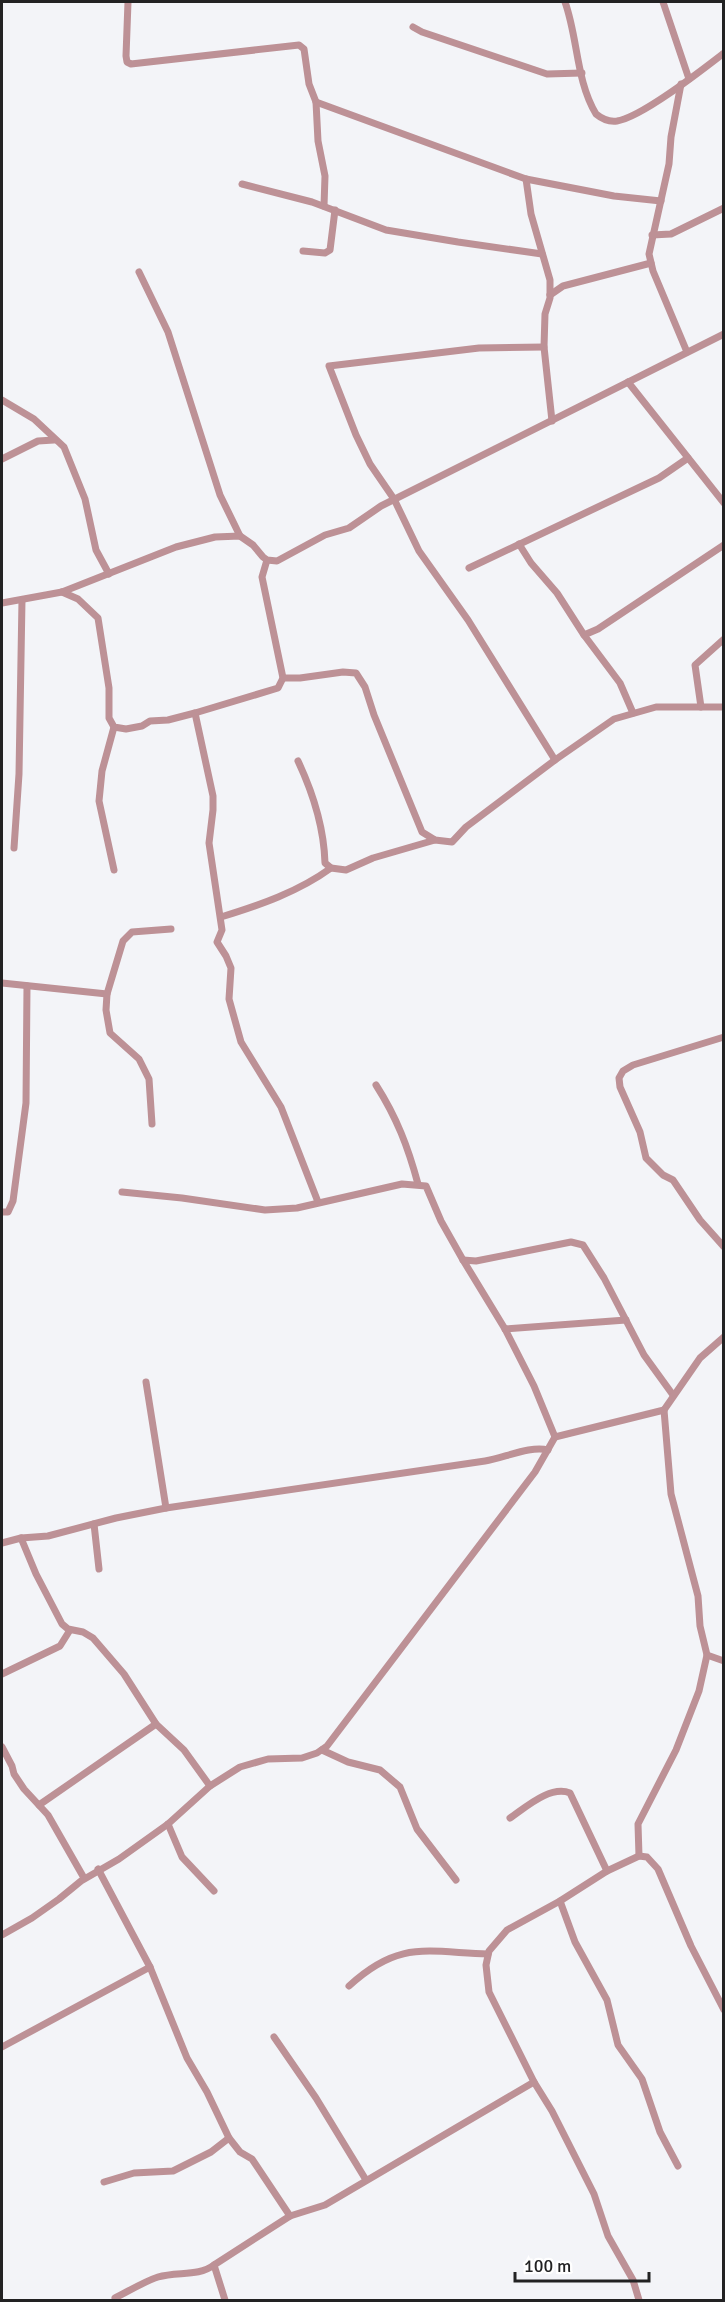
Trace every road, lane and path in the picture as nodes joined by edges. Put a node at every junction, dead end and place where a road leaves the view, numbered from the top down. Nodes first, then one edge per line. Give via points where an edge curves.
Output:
1 (128, 2) edge
2 (565, 2) edge
3 (663, 2) edge
4 (413, 27) dead end
5 (723, 53) edge
6 (582, 73) junction
7 (689, 79) junction
8 (681, 84) junction
9 (663, 97) junction
10 (316, 102) junction
11 (677, 107) junction
12 (526, 179) junction
13 (242, 184) dead end
14 (661, 201) junction
15 (324, 206) junction
16 (723, 208) edge
17 (335, 210) junction
18 (653, 231) junction
19 (303, 251) dead end
20 (542, 254) junction
21 (651, 263) junction
22 (139, 272) dead end
23 (550, 280) junction
24 (563, 286) junction
25 (550, 295) junction
26 (723, 334) edge
27 (544, 347) junction
28 (687, 352) junction
29 (628, 382) junction
30 (2, 400) edge
31 (552, 421) junction
32 (54, 440) junction
33 (688, 458) junction
34 (2, 459) edge
35 (394, 500) junction
36 (723, 503) edge
37 (240, 537) junction
38 (519, 544) junction
39 (723, 545) edge
40 (267, 560) junction
41 (469, 568) dead end
42 (109, 574) junction
43 (78, 586) junction
44 (62, 592) junction
45 (78, 599) junction
46 (22, 600) junction
47 (2, 603) edge
48 (584, 635) junction
49 (723, 639) edge
50 (283, 678) junction
51 (701, 707) junction
52 (723, 707) edge
53 (195, 713) junction
54 (633, 713) junction
55 (114, 727) junction
56 (555, 760) junction
57 (298, 761) dead end
58 (435, 840) junction
59 (14, 848) dead end
60 (332, 868) junction
61 (114, 870) dead end
62 (221, 916) junction
63 (171, 929) dead end
64 (2, 983) edge
65 (27, 986) junction
66 (107, 994) junction
67 (723, 1036) edge
68 (376, 1085) dead end
69 (152, 1124) dead end
70 (418, 1184) junction
71 (122, 1192) dead end
72 (318, 1202) junction
73 (2, 1212) edge
74 (723, 1247) edge
75 (463, 1260) junction
76 (476, 1261) junction
77 (470, 1272) junction
78 (626, 1320) junction
79 (505, 1329) junction
80 (723, 1339) edge
81 (146, 1382) dead end
82 (673, 1395) junction
83 (664, 1410) junction
84 (555, 1437) junction
85 (548, 1450) junction
86 (166, 1508) junction
87 (94, 1524) junction
88 (21, 1538) junction
89 (2, 1543) edge
90 (99, 1569) dead end
91 (70, 1630) junction
92 (707, 1655) junction
93 (723, 1661) edge
94 (2, 1674) edge
95 (156, 1724) junction
96 (2, 1747) edge
97 (322, 1750) junction
98 (210, 1786) junction
99 (39, 1805) junction
100 (510, 1818) dead end
101 (168, 1824) junction
102 (639, 1856) junction
103 (98, 1869) junction
104 (607, 1870) junction
105 (84, 1878) junction
106 (456, 1881) dead end
107 (214, 1891) dead end
108 (560, 1901) junction
109 (2, 1934) edge
110 (488, 1954) junction
111 (150, 1967) junction
112 (349, 1986) dead end
113 (723, 2010) edge
114 (274, 2037) dead end
115 (2, 2047) edge
116 (534, 2082) junction
117 (229, 2138) junction
118 (678, 2166) dead end
119 (366, 2180) junction
120 (104, 2182) dead end
121 (290, 2216) junction
122 (214, 2265) junction
123 (115, 2298) dead end
124 (225, 2301) edge
125 (639, 2301) edge

1 - 10 street via 127,62 136,65 299,45 304,49
2 - 6 street
3 - 7 street
4 - 6 street via 547,74
5 - 7 street
6 - 9 street via 592,108 609,121 627,118
7 - 8 street
8 - 9 street
8 - 11 street
9 - 11 street
10 - 12 street
10 - 15 street via 325,176
11 - 14 street
12 - 14 street
12 - 20 street
13 - 15 street
14 - 18 street
15 - 17 street
16 - 18 street via 680,230 662,235
17 - 19 street via 330,250
17 - 20 street via 386,230
18 - 21 street
20 - 23 street
21 - 24 street
21 - 28 street
22 - 37 street via 168,332 220,495
23 - 24 street
23 - 25 street
24 - 25 street
25 - 27 street
26 - 28 street
27 - 31 street
27 - 35 street via 479,348 329,366 370,464
28 - 29 street
29 - 31 street
29 - 33 street
30 - 32 street via 34,419
31 - 35 street
32 - 34 street via 38,441
32 - 42 street via 64,447 74,467 96,550
33 - 36 street
33 - 38 street via 659,478
35 - 40 street via 349,528 325,535 277,561
35 - 56 street via 419,551 468,620
37 - 40 street
37 - 42 street via 215,537 176,547
38 - 41 street
38 - 48 street
39 - 48 street
40 - 50 street via 262,570 263,586
42 - 43 street
43 - 44 street
43 - 45 street
44 - 45 street
44 - 46 street
45 - 55 street via 98,618 109,688 109,718
46 - 47 street
46 - 59 street
48 - 54 street via 620,683
49 - 51 street via 695,665
50 - 53 street via 275,690
50 - 58 street via 351,671 358,675 422,832
51 - 52 street
51 - 54 street via 656,707
53 - 55 street via 126,729
53 - 62 street via 213,796 209,843
54 - 56 street via 606,723
55 - 61 street via 102,771 99,801
56 - 58 street via 466,827 452,842
57 - 60 street via 313,794 325,863
58 - 60 street via 346,870
60 - 62 street via 309,884
62 - 72 street via 218,942 231,968 229,999 241,1042 281,1107
63 - 66 street via 132,932 123,941
64 - 65 street
65 - 66 street
65 - 73 street via 26,1103 13,1201 8,1212
66 - 69 street via 110,1033 139,1059 149,1079
67 - 74 street via 633,1065 619,1078 646,1158 682,1191
68 - 70 street via 393,1111
70 - 72 street
70 - 75 street via 430,1192
71 - 72 street via 257,1210 297,1208
75 - 76 street
75 - 77 street
76 - 77 street
76 - 78 street via 575,1242 583,1245
77 - 79 street
78 - 79 street
78 - 82 street via 644,1355
79 - 84 street
80 - 82 street via 700,1358
81 - 86 street
82 - 83 street
83 - 84 street
83 - 92 street via 671,1494 698,1596
84 - 85 street
85 - 86 street via 537,1448 485,1461
85 - 97 street via 475,1553
86 - 87 street
87 - 88 street via 48,1536
87 - 90 street
88 - 89 street
88 - 91 street via 36,1574
91 - 94 street via 60,1646
91 - 95 street via 93,1638 124,1674
92 - 93 street
92 - 102 street via 699,1691 676,1750 638,1824
95 - 98 street via 174,1738
95 - 99 street
96 - 99 street via 14,1774
97 - 98 street via 302,1758 249,1763
97 - 106 street via 380,1770 400,1787 417,1829
98 - 101 street
99 - 105 street
100 - 104 street via 552,1793 570,1793
101 - 103 street
101 - 107 street via 182,1857
102 - 104 street
102 - 113 street via 647,1857 658,1869
103 - 105 street
103 - 111 street
104 - 108 street
105 - 109 street via 32,1918
108 - 110 street via 507,1930
108 - 118 street via 575,1942 607,2000 618,2045 642,2079 660,2132
110 - 112 street via 397,1954 372,1967
110 - 116 street via 489,1992
111 - 115 street
111 - 117 street via 187,2058
114 - 119 street
116 - 119 street
116 - 125 street via 594,2194
117 - 120 street via 173,2171 134,2174
117 - 121 street via 252,2159
119 - 121 street via 325,2205
121 - 122 street
122 - 123 street via 191,2273 160,2276
122 - 124 street

